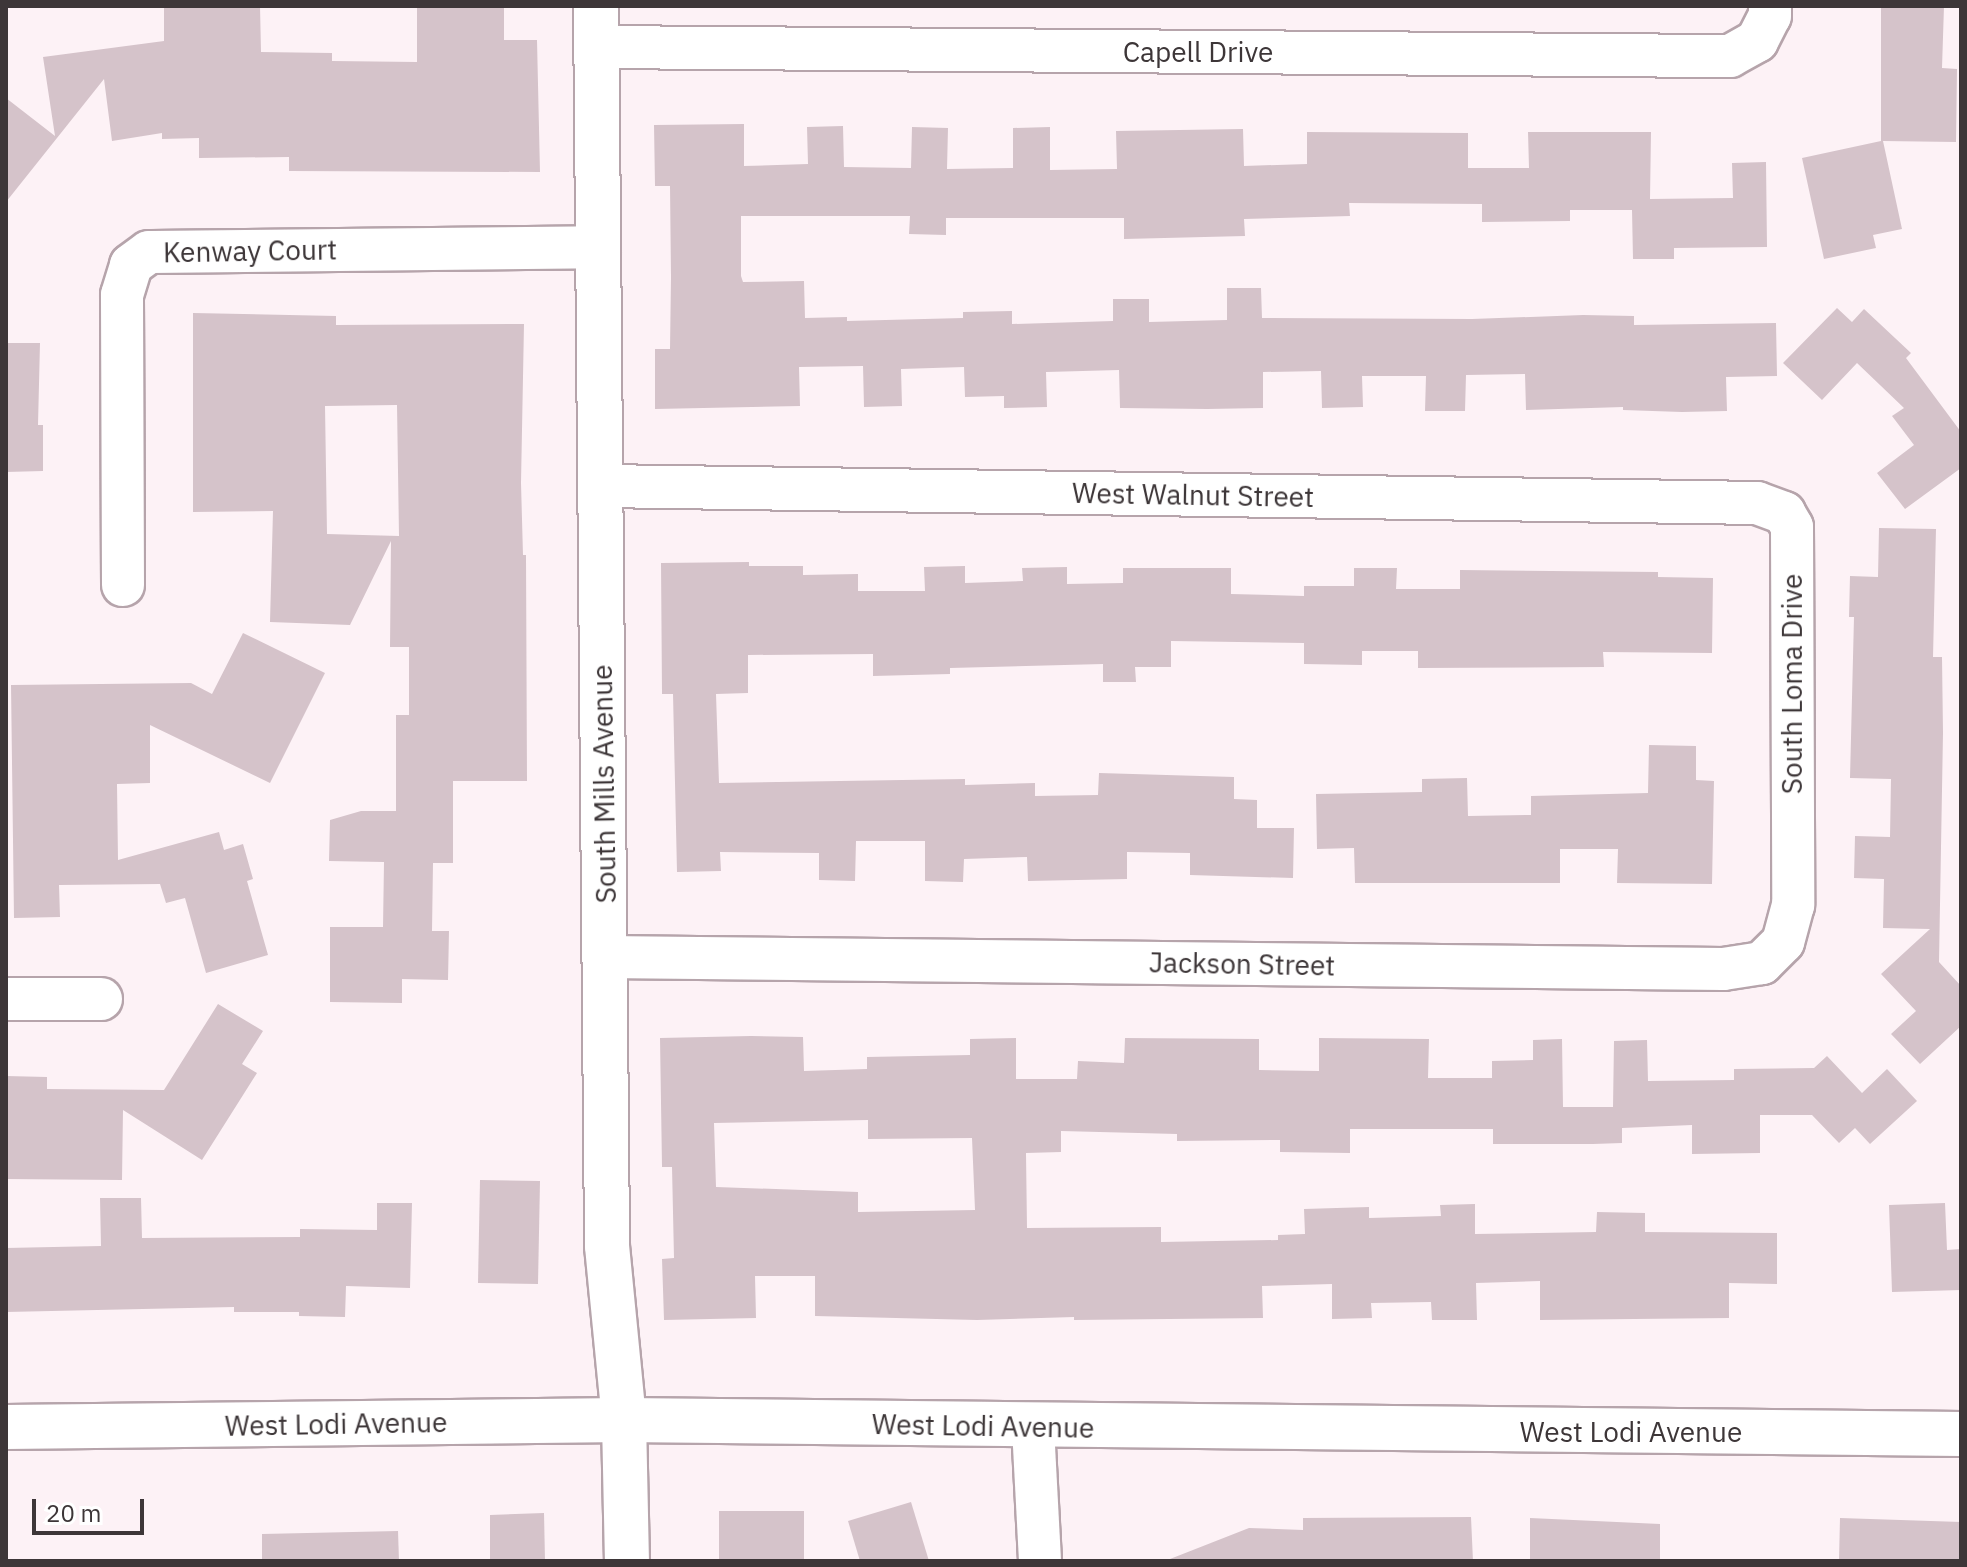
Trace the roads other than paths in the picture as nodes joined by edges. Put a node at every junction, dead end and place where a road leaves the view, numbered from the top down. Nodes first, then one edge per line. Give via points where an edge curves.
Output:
1 (1770, 6) edge
2 (597, 26) edge
3 (599, 247) junction
4 (601, 486) junction
5 (1784, 513) joint
6 (123, 585) dead end
7 (1793, 857) joint
8 (605, 957) junction
9 (6, 999) edge
10 (101, 999) dead end
11 (624, 1420) junction
12 (6, 1427) edge
13 (1033, 1427) junction
14 (1961, 1434) edge
15 (627, 1561) edge
16 (1040, 1561) edge

1 - 2 street, Capell Drive via 1757,41 1730,56
2 - 3 main road, South Mills Avenue
3 - 4 main road, South Mills Avenue
3 - 6 street, Kenway Court via 149,252 131,265 122,295
4 - 5 street, West Walnut Street via 1757,503
4 - 8 main road, South Mills Avenue
5 - 7 street, South Loma Drive via 1792,527
7 - 8 street, Jackson Street via 1793,905 1783,942 1762,963 1723,969
8 - 11 main road, South Mills Avenue via 607,1246
9 - 10 street
11 - 12 main road, West Lodi Avenue
11 - 13 main road, West Lodi Avenue
11 - 15 main road, South Mills Avenue
13 - 14 main road, West Lodi Avenue
13 - 16 street

